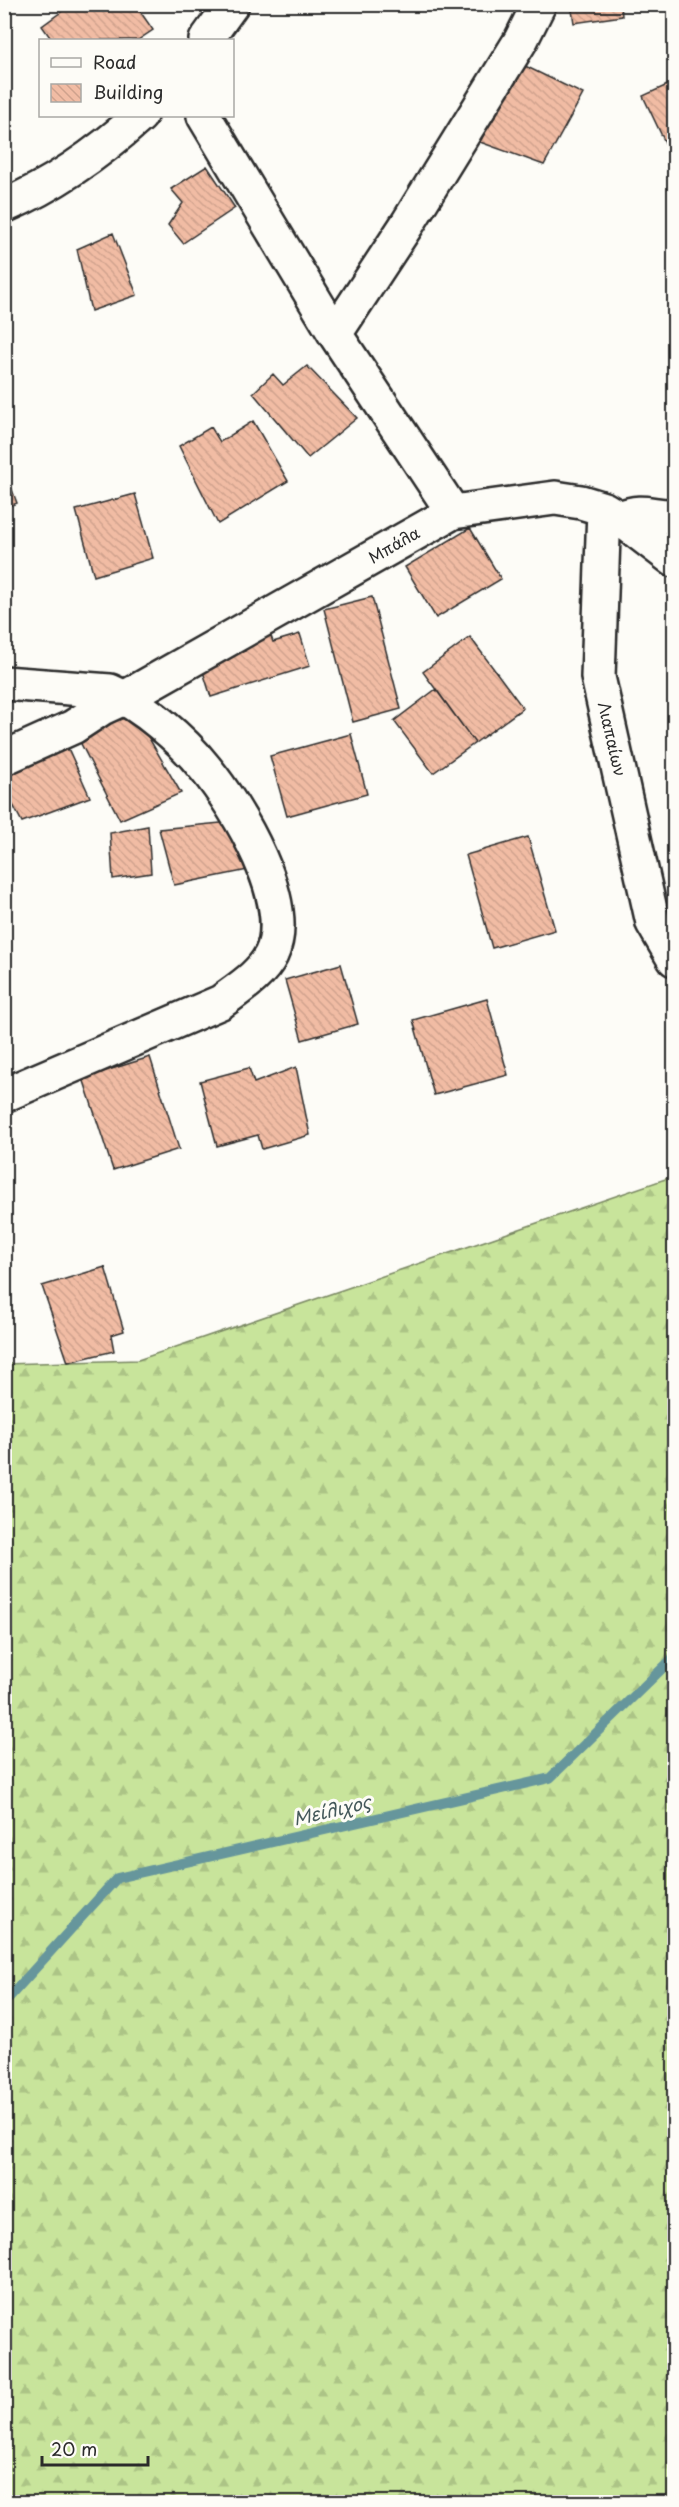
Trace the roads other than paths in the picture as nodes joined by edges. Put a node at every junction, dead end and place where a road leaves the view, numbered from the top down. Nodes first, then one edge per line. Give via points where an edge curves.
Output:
1 (232, 4) edge
2 (539, 4) edge
3 (207, 39) edge
4 (139, 117) edge
5 (205, 117) edge
6 (4, 206) edge
7 (335, 334) junction
8 (453, 512) junction
9 (612, 514) junction
10 (675, 516) edge
11 (675, 560) edge
12 (4, 683) edge
13 (126, 698) junction
14 (4, 758) edge
15 (675, 959) edge
16 (4, 1095) edge

1 - 3 street
2 - 7 street via 408,224
4 - 6 street via 47,185
5 - 7 street
7 - 8 street
8 - 9 street, Μπάλα via 555,498 581,502
8 - 13 street, Μπάλα
9 - 10 street via 648,512
9 - 11 street, Μπάλα
9 - 15 street, Λιαπαίων via 598,677 653,923
12 - 13 street via 103,690
13 - 14 street, Μπάλα
13 - 16 street via 153,717 204,766 240,818 260,858 275,903 276,930 271,955 250,980 221,1002

